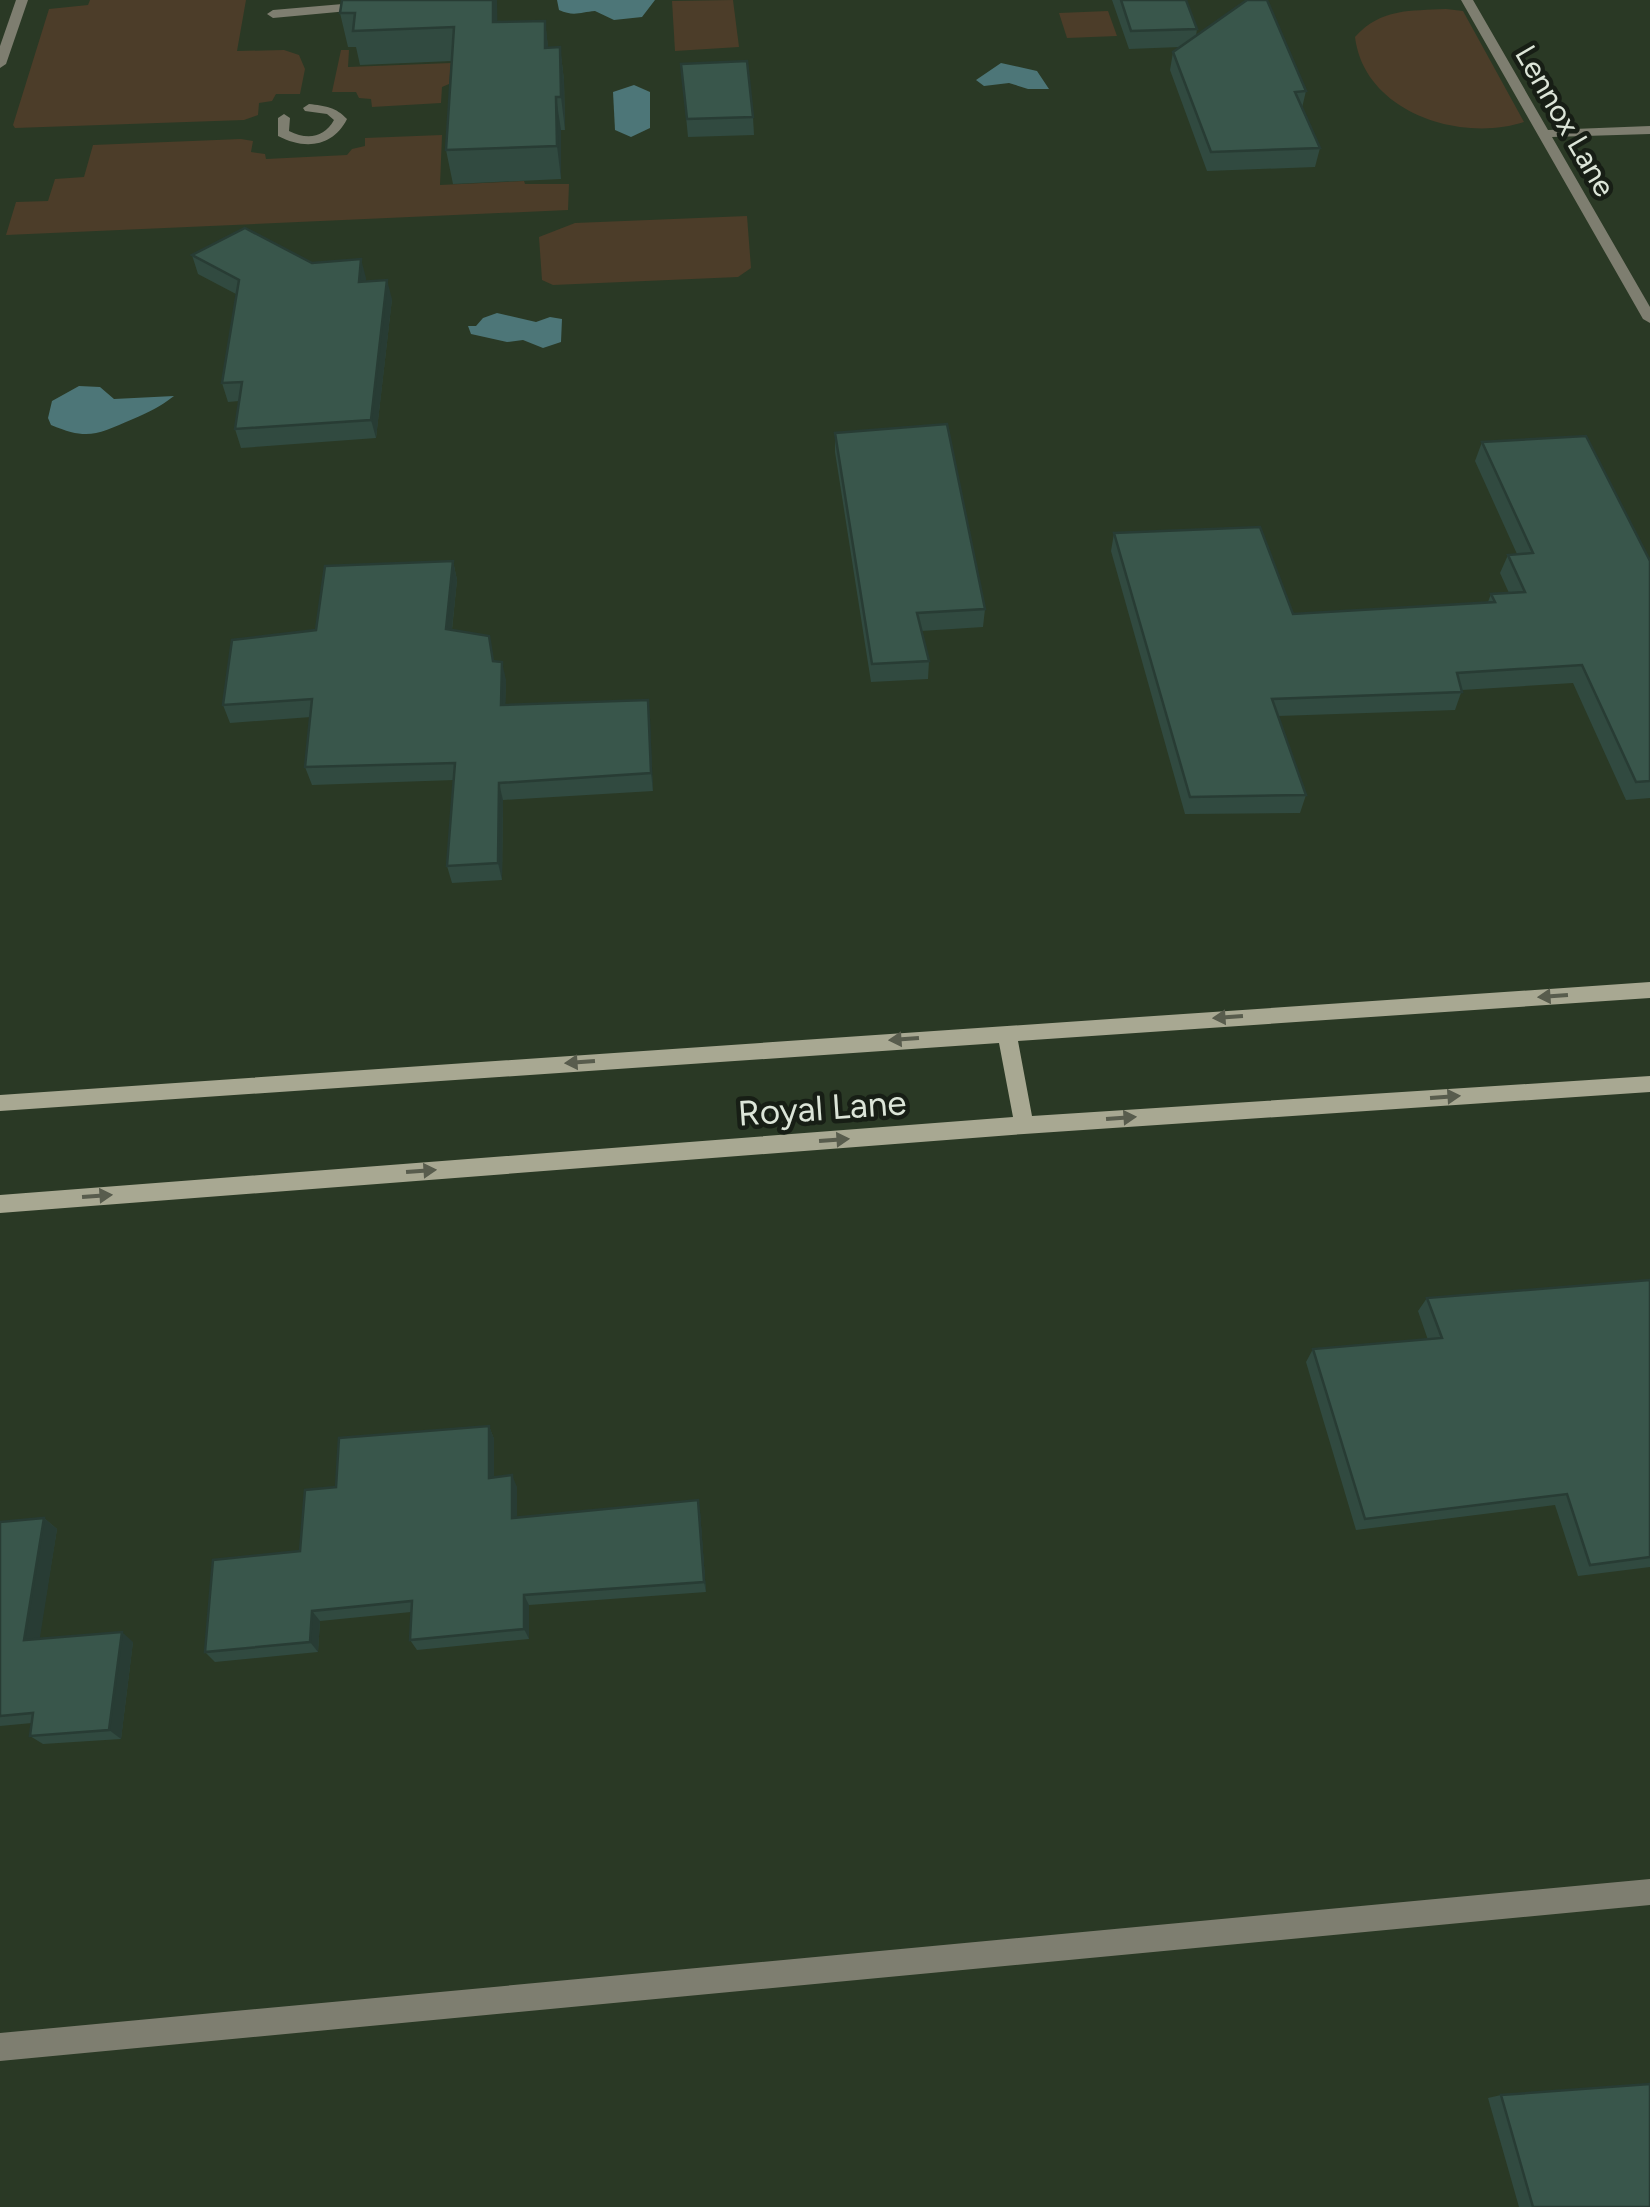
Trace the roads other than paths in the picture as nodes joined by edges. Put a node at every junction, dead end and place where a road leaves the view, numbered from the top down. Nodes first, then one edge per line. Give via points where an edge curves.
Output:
1 (22, 0) edge
2 (1467, 0) edge
3 (379, 4) edge
4 (273, 14) dead end
5 (0, 64) edge
6 (309, 108) dead end
7 (284, 118) dead end
8 (1650, 130) edge
9 (1543, 134) junction
10 (1650, 319) edge
11 (1650, 990) edge
12 (1007, 1032) junction
13 (1650, 1084) edge
14 (0, 1104) edge
15 (1024, 1125) junction
16 (0, 1204) edge
17 (1650, 1892) edge
18 (0, 2047) edge

1 - 5 street
2 - 9 street, Lennox Lane
3 - 4 street
6 - 7 street via 342,119 338,130 296,142 283,133
8 - 9 street
9 - 10 street, Lennox Lane
11 -> 12 main road, Royal Lane
12 -> 14 main road, Royal Lane
12 - 15 main road
15 -> 13 main road, Royal Lane
16 -> 15 main road, Royal Lane
17 - 18 street

